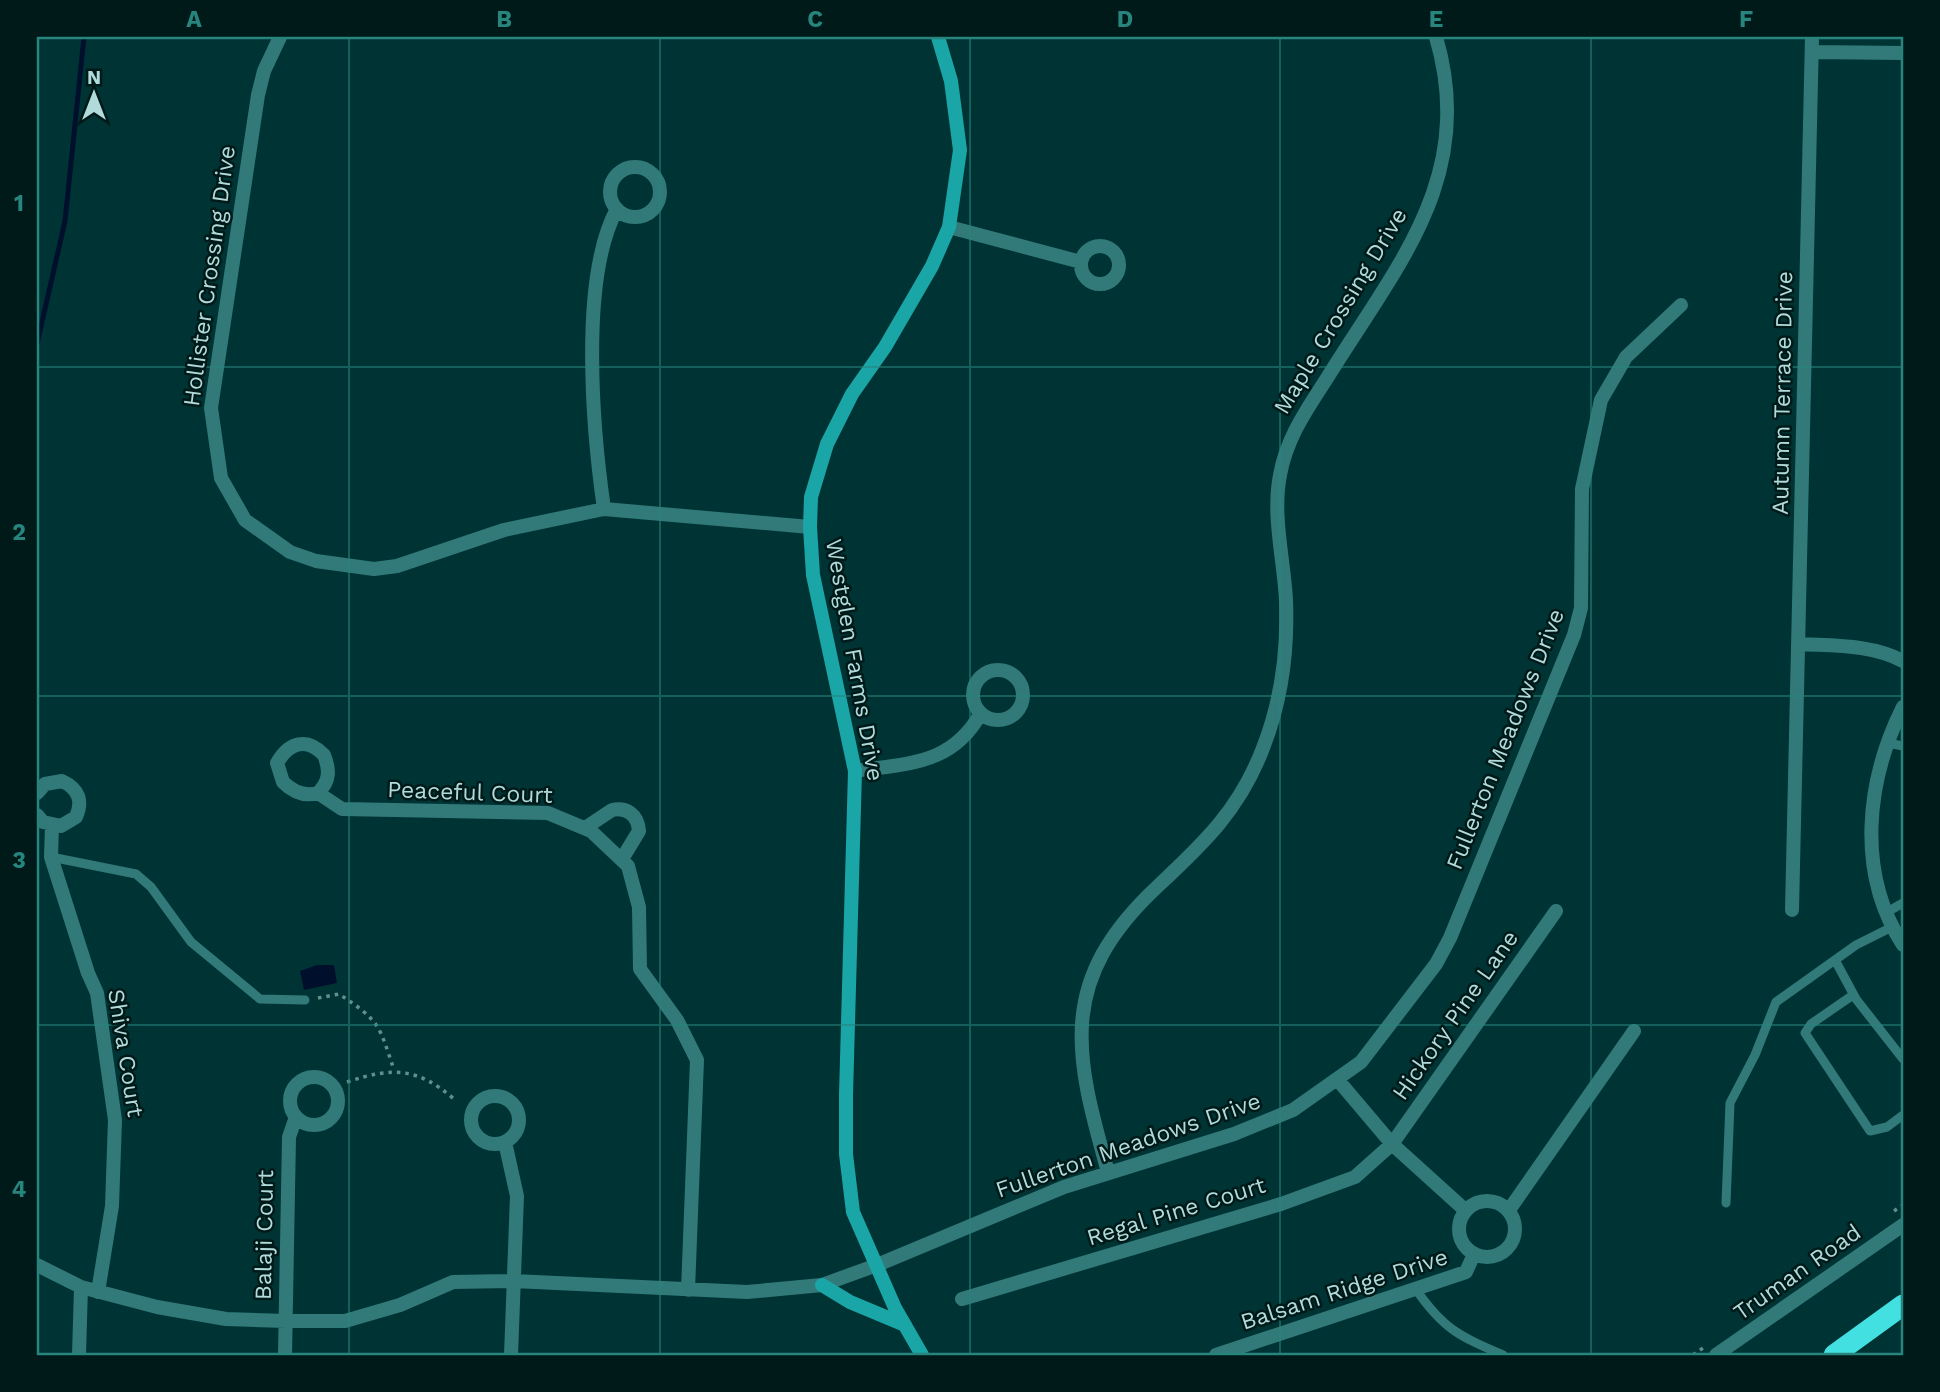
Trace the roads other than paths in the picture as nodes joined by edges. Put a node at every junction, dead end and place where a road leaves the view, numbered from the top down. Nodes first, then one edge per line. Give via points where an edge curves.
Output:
1 (280, 37) edge
2 (938, 37) edge
3 (1436, 37) edge
4 (1812, 37) edge
5 (1812, 52) junction
6 (1903, 54) edge
7 (617, 209) dead end
8 (949, 227) junction
9 (1081, 262) dead end
10 (1681, 305) dead end
11 (604, 509) junction
12 (810, 527) junction
13 (1799, 644) junction
14 (1903, 661) edge
15 (1903, 707) edge
16 (981, 713) dead end
17 (1888, 743) junction
18 (1903, 746) edge
19 (855, 771) junction
20 (37, 793) edge
21 (318, 793) dead end
22 (37, 815) edge
23 (52, 826) junction
24 (585, 828) junction
25 (51, 857) junction
26 (622, 859) junction
27 (1903, 903) edge
28 (1792, 910) dead end
29 (1556, 911) dead end
30 (1887, 912) junction
31 (1892, 927) junction
32 (1903, 945) edge
33 (1835, 960) junction
34 (1853, 995) junction
35 (305, 1000) road end
36 (1634, 1031) dead end
37 (1903, 1059) edge
38 (1337, 1079) junction
39 (1903, 1115) edge
40 (296, 1117) dead end
41 (505, 1142) dead end
42 (1392, 1144) junction
43 (1108, 1172) junction
44 (1727, 1203) dead end
45 (1465, 1210) junction
46 (1508, 1210) junction
47 (1903, 1225) edge
48 (1474, 1254) junction
49 (37, 1265) edge
50 (877, 1265) junction
51 (514, 1281) junction
52 (822, 1285) junction
53 (81, 1287) junction
54 (1415, 1288) junction
55 (688, 1290) junction
56 (98, 1292) junction
57 (962, 1299) dead end
58 (1903, 1306) edge
59 (286, 1321) junction
60 (905, 1325) junction
61 (79, 1355) edge
62 (285, 1355) edge
63 (511, 1355) edge
64 (922, 1355) edge
65 (1216, 1355) edge
66 (1503, 1355) edge
67 (1716, 1355) edge
68 (1834, 1355) edge

1 - 11 street, Hollister Crossing Drive via 258,94 211,408 221,478 245,520 290,552 316,561 374,569 397,566 504,530
2 - 8 street, Westglen Farms Drive via 951,81 960,150
3 - 43 street, Maple Crossing Drive via 1448,85 1448,121 1436,190 1416,236 1301,414 1279,477 1286,655 1263,749 1227,816 1201,848 1129,916 1087,986 1080,1020 1081,1058
4 - 5 street, Autumn Terrace Drive
5 - 6 street
5 - 13 street, Autumn Terrace Drive
7 - 11 street via 607,226 593,328 595,443
8 - 9 street
8 - 12 street, Westglen Farms Drive via 932,266 852,394 827,444 811,497
10 - 38 street, Fullerton Meadows Drive via 1626,357 1601,400 1582,489 1581,608 1574,635 1450,938 1436,964 1361,1062
11 - 12 street, Hollister Crossing Drive
12 - 19 street, Westglen Farms Drive via 813,575
13 - 14 street via 1871,649
13 - 28 street, Autumn Terrace Drive
15 - 17 street
16 - 19 street via 970,733 942,755
17 - 18 lane
17 - 30 street via 1877,771 1871,825 1873,867
19 - 50 street, Westglen Farms Drive via 846,1154 853,1212
20 - 23 street via 53,781 62,781 77,792 76,817
21 - 24 street, Peaceful Court via 351,810 548,813
22 - 23 street
23 - 25 street, Shiva Court
24 - 26 street, Peaceful Court
24 - 26 street via 612,810 636,817 639,831
25 - 35 lane via 136,874 191,942 260,999
25 - 56 street, Shiva Court via 97,993 115,1120 113,1206
26 - 55 street, Peaceful Court via 637,890 640,970 677,1020 697,1060
27 - 30 lane
29 - 42 street, Hickory Pine Lane
30 - 31 street
31 - 32 street
31 - 33 lane
33 - 34 lane
33 - 44 lane via 1776,1002 1730,1103
34 - 37 lane
34 - 39 lane via 1805,1033 1870,1132
36 - 46 street
38 - 42 street
38 - 43 street, Fullerton Meadows Drive via 1293,1110 1234,1134
40 - 59 street, Balaji Court via 289,1137
41 - 51 street via 517,1196
42 - 45 street
42 - 57 street, Regal Pine Court via 1355,1177 1281,1204
43 - 50 street, Fullerton Meadows Drive
45 - 46 street via 1492,1200
45 - 48 street via 1458,1233 1461,1243
46 - 48 street via 1515,1228 1510,1245 1494,1256
47 - 67 street, Truman Road
48 - 54 street, Balsam Ridge Drive via 1466,1272
49 - 53 street, Fullerton Meadows Drive
50 - 52 street, Fullerton Meadows Drive
50 - 60 street, Westglen Farms Drive
51 - 55 street, Fullerton Meadows Drive
51 - 59 street, Fullerton Meadows Drive via 453,1282 400,1305 345,1321
51 - 63 street
52 - 55 street, Fullerton Meadows Drive via 747,1292
52 - 60 street via 850,1303
53 - 56 street, Fullerton Meadows Drive
53 - 61 street
54 - 65 street, Balsam Ridge Drive
54 - 66 lane via 1457,1335
56 - 59 street, Fullerton Meadows Drive via 203,1315
58 - 68 highway
59 - 62 street, Balaji Court
60 - 64 street, Westglen Farms Drive

